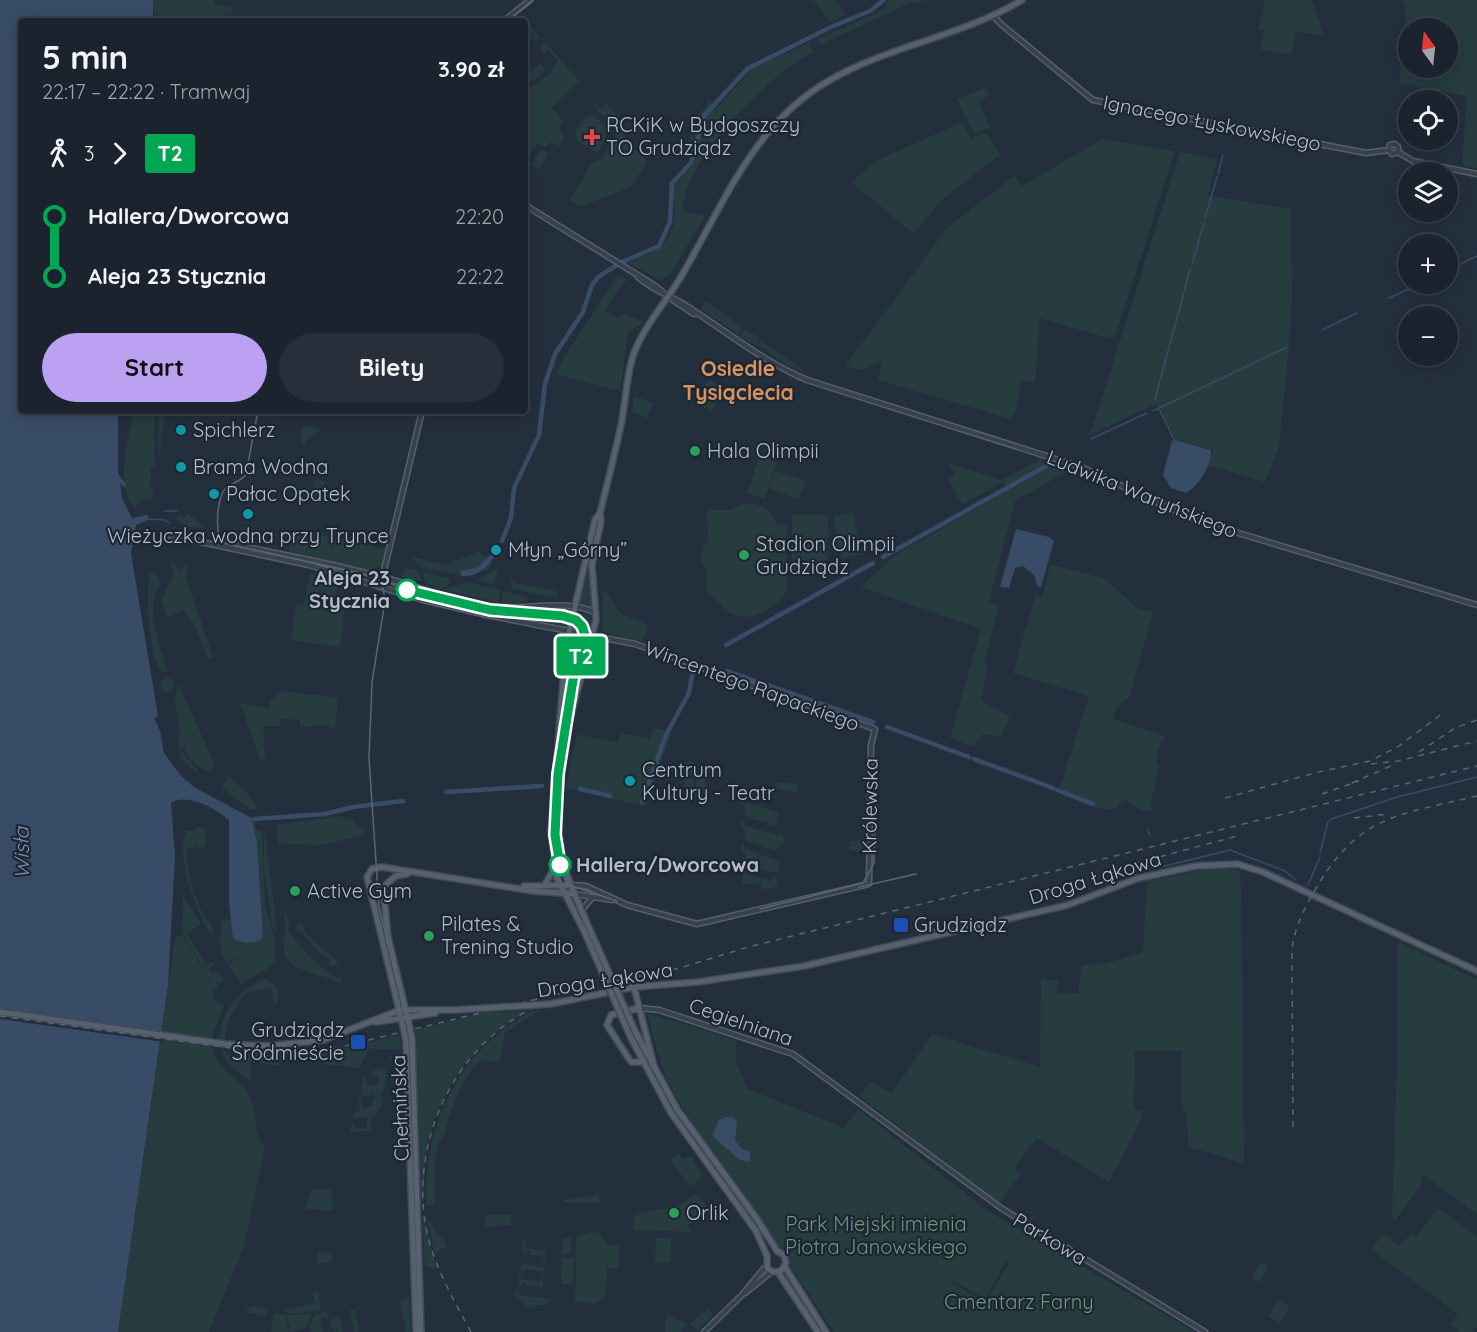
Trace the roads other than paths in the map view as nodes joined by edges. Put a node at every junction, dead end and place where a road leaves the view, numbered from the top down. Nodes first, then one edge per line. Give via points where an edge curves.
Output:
1 (530, 0) edge
2 (1022, 0) edge
3 (994, 17) junction
4 (508, 18) edge
5 (1389, 150) junction
6 (1398, 152) junction
7 (1477, 174) edge
8 (528, 207) edge
9 (668, 297) junction
10 (421, 414) edge
11 (600, 513) junction
12 (168, 535) dead end
13 (214, 544) junction
14 (383, 577) junction
15 (380, 587) junction
16 (1477, 605) edge
17 (575, 606) junction
18 (597, 613) junction
19 (568, 632) junction
20 (593, 637) junction
21 (875, 729) joint
22 (554, 868) junction
23 (418, 874) junction
24 (369, 885) junction
25 (498, 885) junction
26 (570, 885) junction
27 (544, 886) junction
28 (560, 886) junction
29 (383, 887) junction
30 (563, 893) junction
31 (574, 894) junction
32 (592, 898) junction
33 (617, 901) junction
34 (581, 911) junction
35 (586, 929) junction
36 (1477, 971) edge
37 (634, 987) junction
38 (397, 999) junction
39 (639, 1008) junction
40 (0, 1012) edge
41 (404, 1013) junction
42 (387, 1014) junction
43 (371, 1023) junction
44 (633, 1035) junction
45 (409, 1040) junction
46 (643, 1062) junction
47 (656, 1075) junction
48 (901, 1136) joint
49 (777, 1251) junction
50 (767, 1256) junction
51 (766, 1266) junction
52 (785, 1266) junction
53 (771, 1272) junction
54 (778, 1272) junction
55 (742, 1295) junction
56 (416, 1332) edge
57 (421, 1332) edge
58 (705, 1332) edge
59 (818, 1332) edge
60 (826, 1332) edge
61 (1205, 1332) edge

1 - 4 street
2 - 3 main road
3 - 5 street, Ignacego Łyskowskiego via 1093,100 1366,153
3 - 9 main road via 875,58 831,79 806,97 743,163
5 - 6 street via 1392,154
5 - 6 street via 1395,144
6 - 7 street via 1417,162
8 - 9 street, Ludwika Waryńskiego
9 - 11 main road via 634,353
9 - 16 street, Ludwika Waryńskiego via 776,366 807,380 1082,467 1195,520
10 - 14 street
11 - 17 main road via 595,520
11 - 18 main road via 592,564
12 - 13 street
13 - 14 street via 231,544
13 - 15 street
14 - 15 street
14 - 17 street via 493,607
15 - 19 street
17 - 18 street
17 - 19 main road
18 - 20 main road
19 - 20 street
19 - 22 main road via 551,832
20 - 21 street, Wincentego Rapackiego via 644,647
20 - 26 main road via 574,699 564,754 559,842
21 - 33 street, Królewska via 871,745 869,884 694,924
22 - 27 main road
22 - 28 main road
23 - 24 main road via 380,867 369,872
23 - 25 main road
23 - 29 main road via 396,876
24 - 29 main road
24 - 38 main road, Chełmińska
25 - 27 main road
25 - 30 main road
26 - 28 main road
26 - 31 main road
26 - 33 street via 586,886
27 - 28 main road
28 - 30 main road
29 - 41 main road, Chełmińska via 388,937
30 - 31 main road
30 - 35 main road
31 - 32 street
31 - 34 main road
32 - 33 street
32 - 34 street
34 - 35 main road
35 - 44 main road, bridge
36 - 37 main road, Droga Łąkowa via 1263,872 1237,864 1212,863 1139,878 1068,905 811,965
37 - 39 main road
37 - 41 main road, Droga Łąkowa, bridge via 534,1007
38 - 41 main road, Chełmińska
38 - 42 main road via 395,1008
39 - 46 main road via 611,1015 607,1025 631,1062
39 - 47 main road
39 - 48 street, Cegielniana via 659,1010 793,1054
40 - 43 main road via 225,1044 269,1046 311,1043
41 - 42 main road
41 - 43 main road
41 - 45 main road, Chełmińska, bridge
42 - 43 main road
44 - 46 main road
44 - 47 main road
45 - 56 main road, Chełmińska
45 - 57 main road, Chełmińska
46 - 50 main road via 671,1113 748,1219
47 - 49 main road
48 - 61 street, Parkowa via 1020,1221
49 - 50 main road
49 - 52 main road via 786,1258
50 - 51 main road
51 - 53 main road
51 - 55 street
52 - 54 main road
52 - 60 main road
53 - 54 main road
53 - 55 street
54 - 59 main road
55 - 58 street

